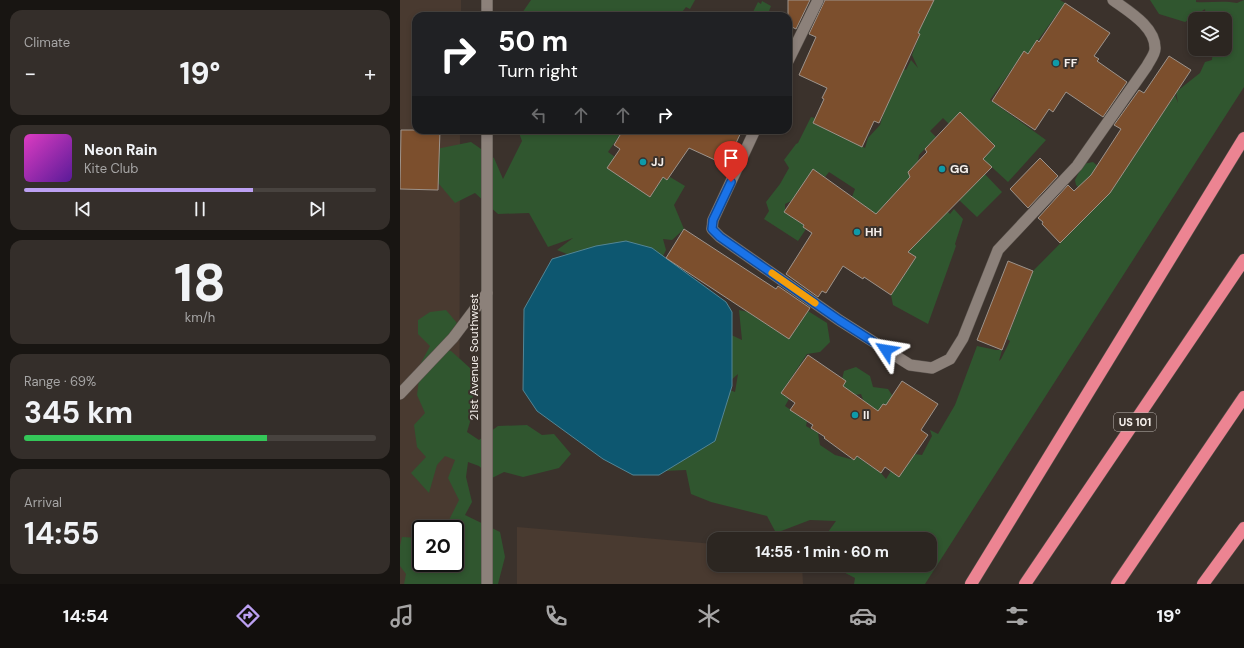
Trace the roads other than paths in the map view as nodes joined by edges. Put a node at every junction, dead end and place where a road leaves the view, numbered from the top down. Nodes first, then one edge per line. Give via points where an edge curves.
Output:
1 (487, 0) edge
2 (818, 0) edge
3 (1113, 0) edge
4 (487, 12) edge
5 (792, 53) edge
6 (487, 134) edge
7 (753, 134) edge
8 (1244, 138) edge
9 (1244, 260) edge
10 (487, 293) junction
11 (400, 394) edge
12 (1244, 397) edge
13 (1244, 528) edge
14 (487, 584) edge
15 (971, 584) edge
16 (1025, 584) edge
17 (1118, 584) edge
18 (1203, 584) edge

1 - 4 street
2 - 5 street
3 - 7 street via 1141,21 1152,35 1155,50 1147,66 1078,166 998,250 963,338 950,359 932,368 910,365 839,320 712,229 713,220
6 - 10 street, 21st Avenue Southwest
8 - 15 highway
9 - 16 highway, US 101
10 - 11 street via 453,338
10 - 14 street, 21st Avenue Southwest
12 - 17 highway
13 - 18 highway

